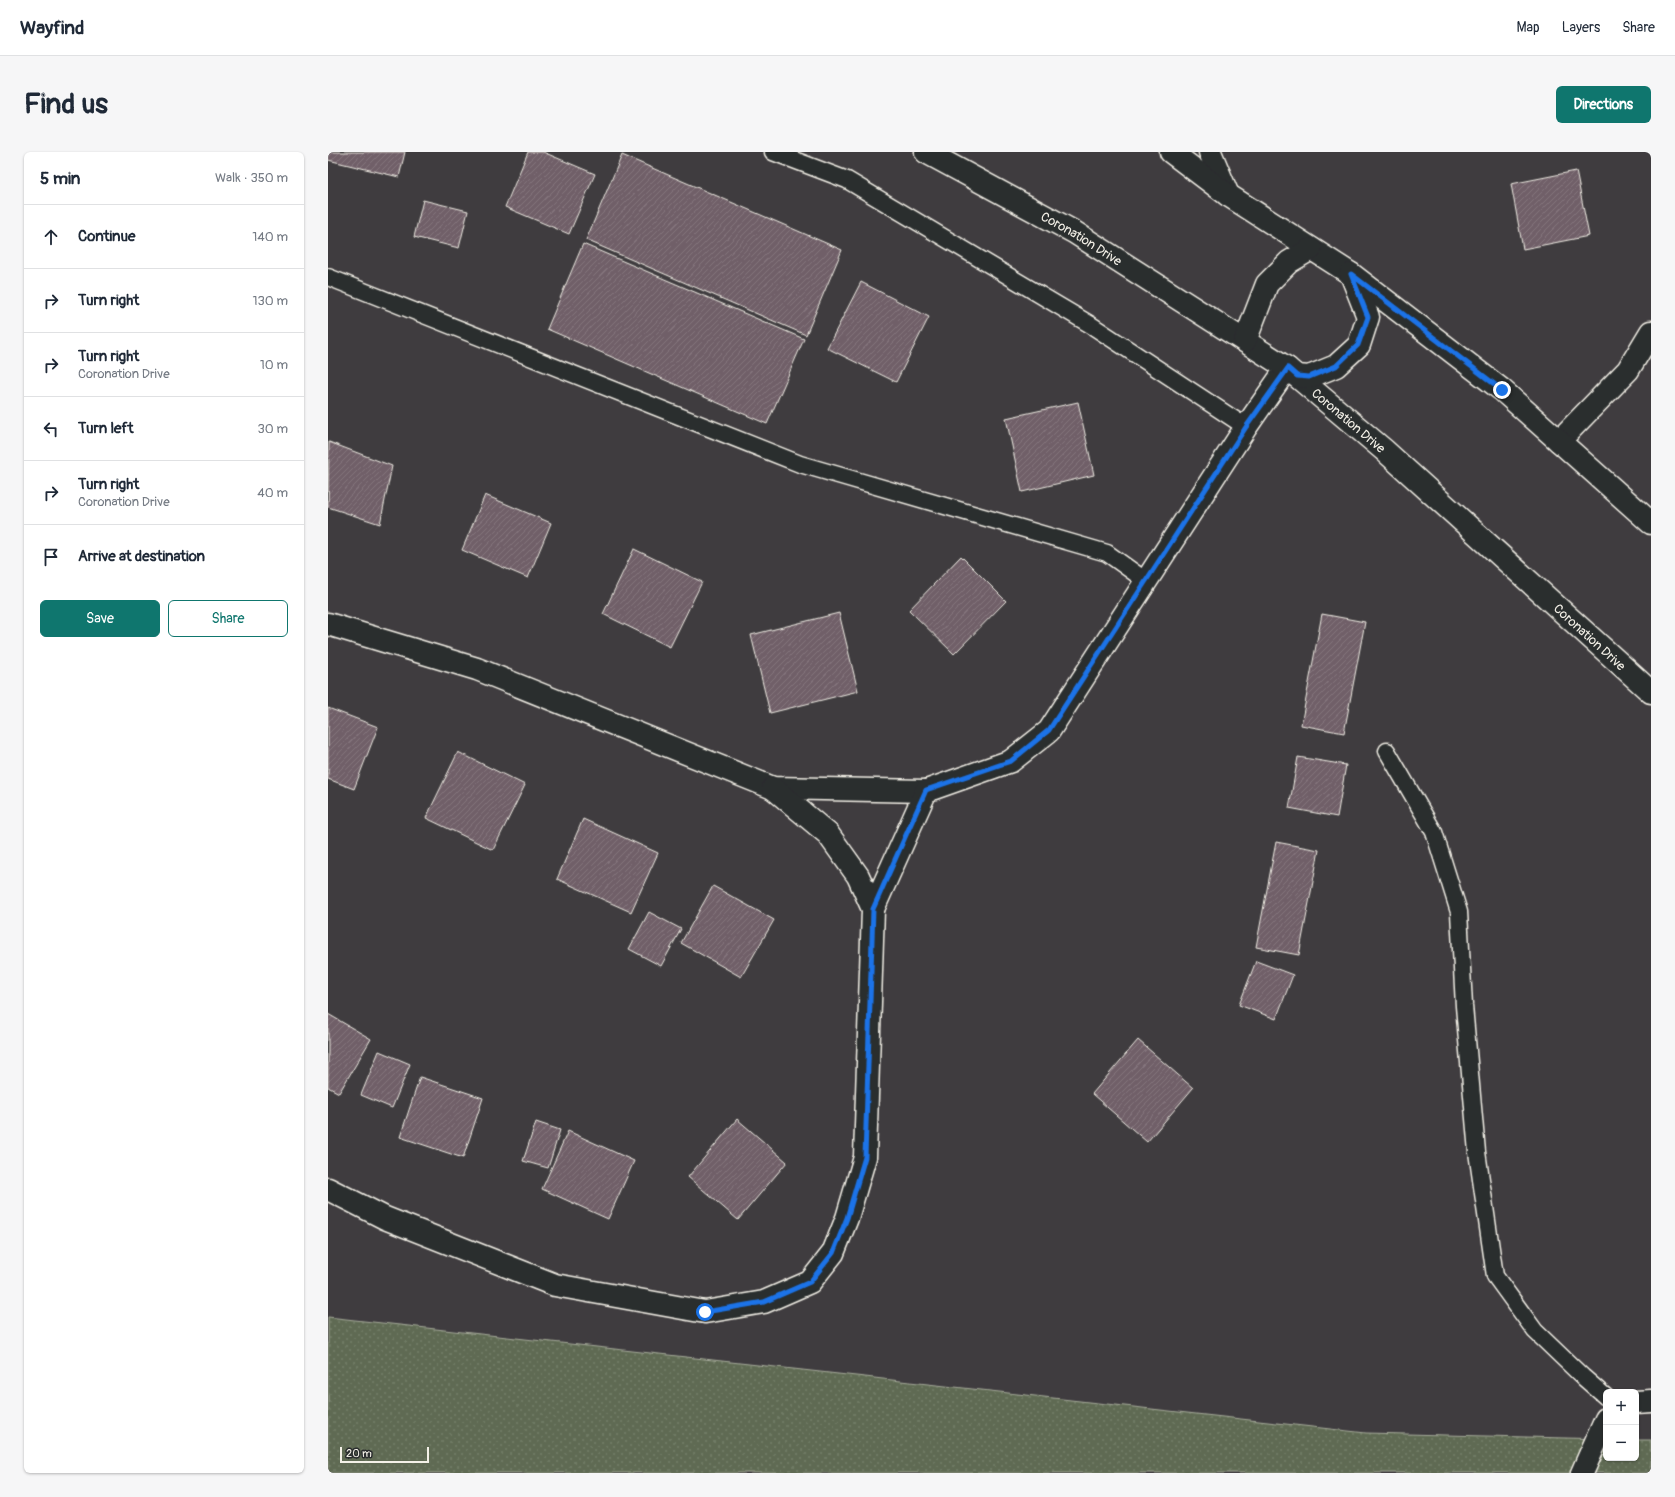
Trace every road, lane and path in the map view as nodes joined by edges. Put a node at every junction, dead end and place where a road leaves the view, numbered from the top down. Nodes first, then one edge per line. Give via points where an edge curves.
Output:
1 (773, 152) edge
2 (926, 152) edge
3 (1171, 152) edge
4 (1210, 152) edge
5 (1228, 195) junction
6 (1311, 249) junction
7 (1351, 274) junction
8 (328, 277) edge
9 (1651, 332) edge
10 (1245, 341) junction
11 (1292, 372) junction
12 (1246, 427) junction
13 (1559, 441) junction
14 (1651, 523) edge
15 (1146, 581) junction
16 (328, 624) edge
17 (1651, 692) edge
18 (1388, 751) dead end
19 (773, 788) junction
20 (926, 790) junction
21 (873, 909) junction
22 (328, 1189) edge
23 (1603, 1394) edge
24 (1639, 1402) edge
25 (1651, 1402) edge
26 (1603, 1425) edge
27 (1582, 1473) edge

1 - 12 lane via 847,180 1091,325
2 - 10 street, Coronation Drive via 1074,232
3 - 5 street
4 - 5 street
5 - 6 street
6 - 7 street
6 - 10 street via 1288,262 1267,284
7 - 11 street via 1368,317 1358,345 1336,366 1309,377
7 - 13 street via 1502,390
8 - 15 lane via 800,464 1108,553
9 - 13 street via 1628,370
10 - 11 street, Coronation Drive
11 - 12 street
11 - 17 street, Coronation Drive via 1384,450
12 - 15 street
13 - 14 street
15 - 20 street via 1049,730 1011,761
16 - 19 street via 477,669
18 - 23 lane via 1434,832 1459,912 1464,1006 1477,1152 1496,1276 1535,1331
19 - 20 street
19 - 21 street via 828,834 858,876
20 - 21 street
21 - 22 street via 865,1157 847,1218 833,1253 810,1282 764,1302 705,1312 555,1285 385,1218
24 - 25 street
26 - 27 street

